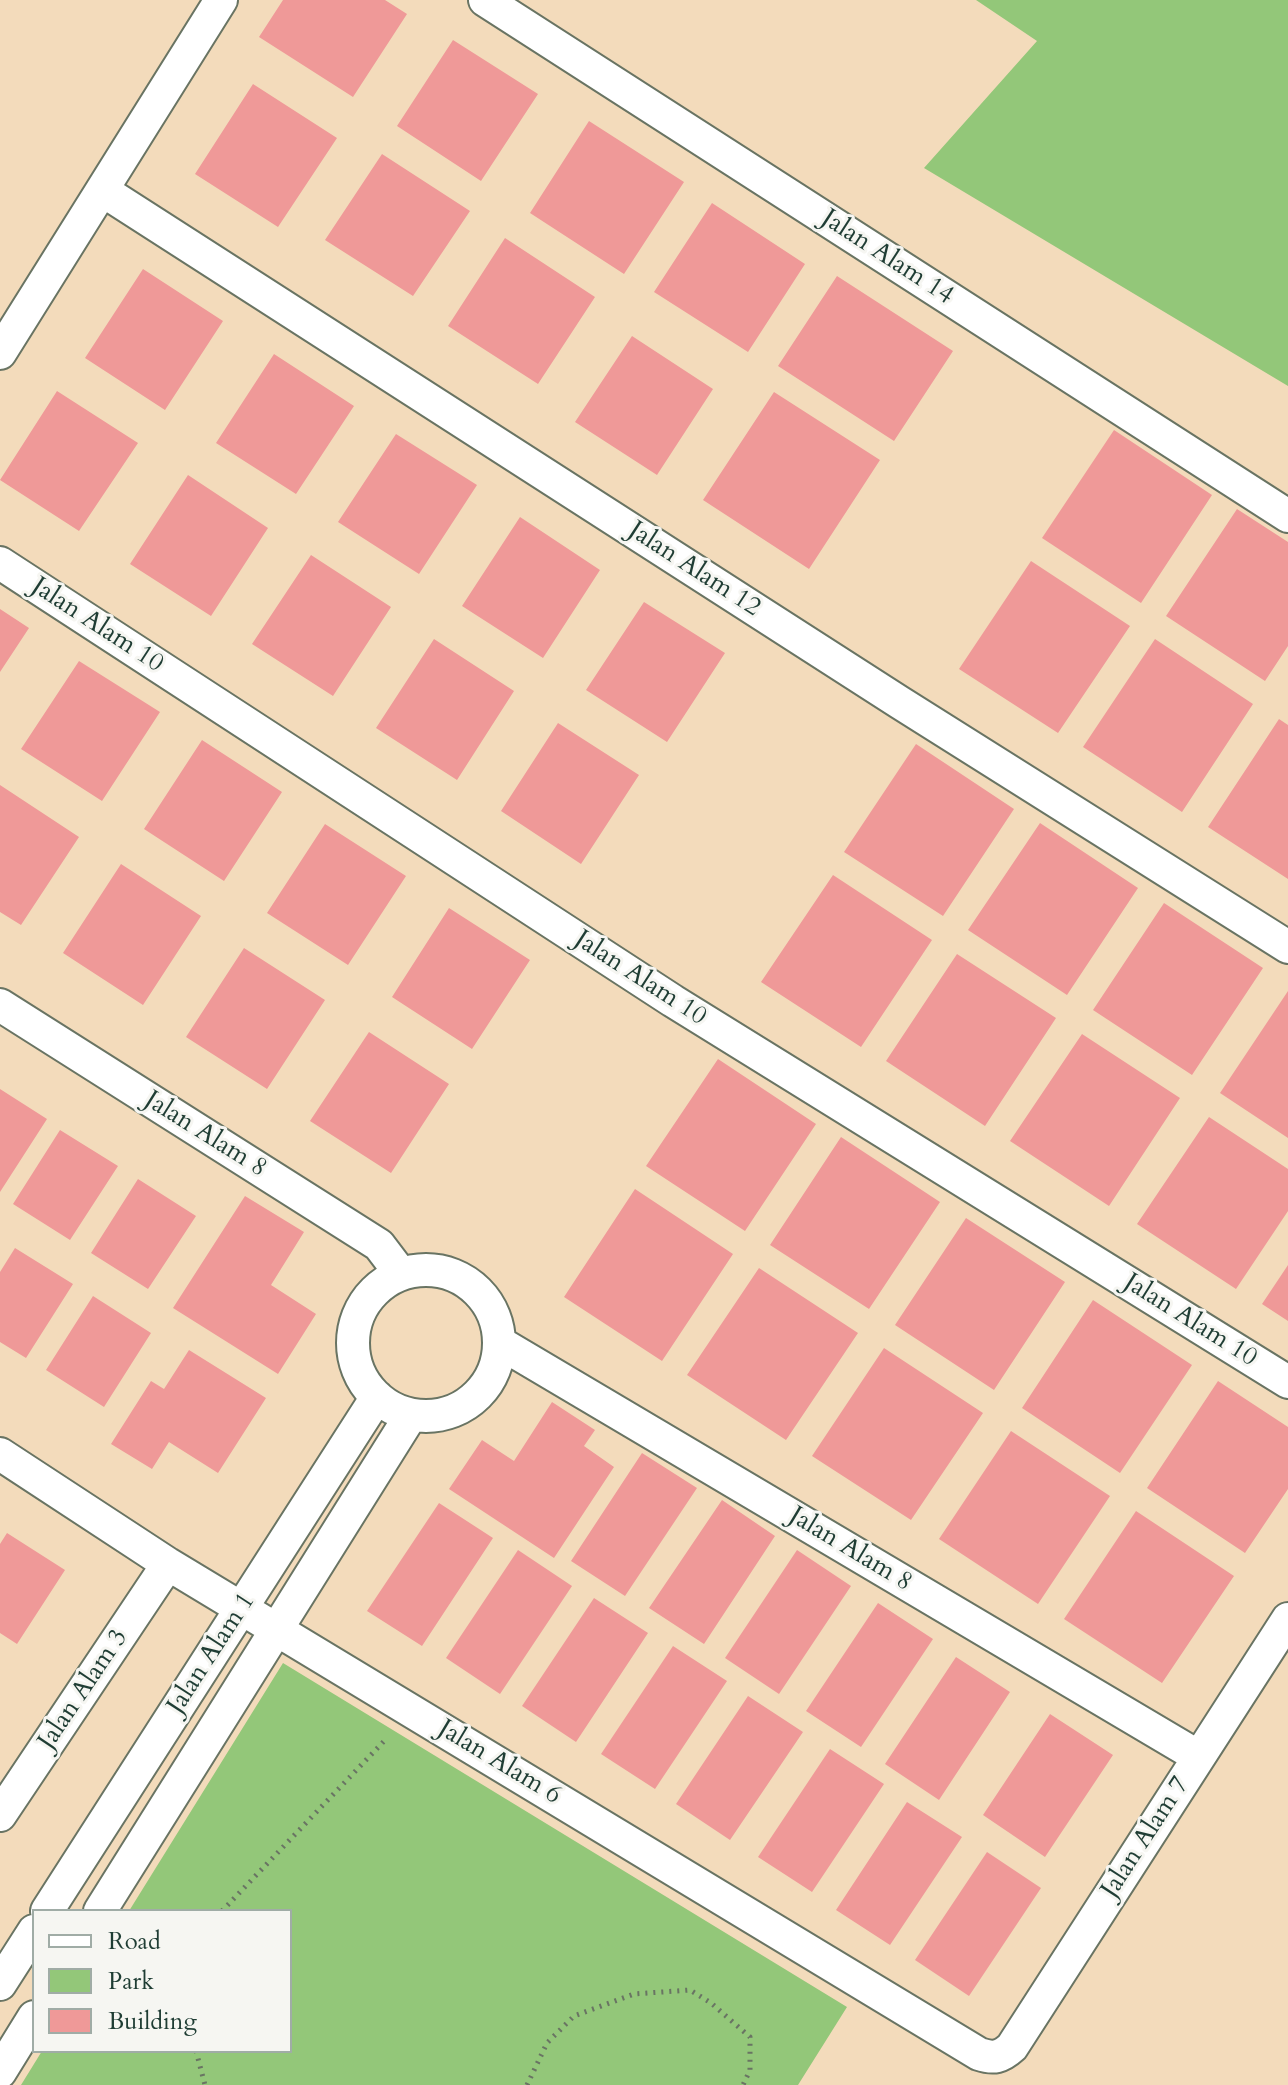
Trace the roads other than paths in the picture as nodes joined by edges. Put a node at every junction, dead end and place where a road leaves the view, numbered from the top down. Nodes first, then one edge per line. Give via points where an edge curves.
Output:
1 (221, 0) edge
2 (485, 0) edge
3 (102, 190) junction
4 (0, 353) edge
5 (1288, 516) edge
6 (0, 563) edge
7 (1288, 947) edge
8 (0, 1005) edge
9 (401, 1274) junction
10 (500, 1343) junction
11 (1288, 1382) edge
12 (377, 1397) junction
13 (411, 1415) junction
14 (0, 1454) edge
15 (168, 1564) junction
16 (242, 1607) junction
17 (1288, 1619) edge
18 (277, 1629) junction
19 (1199, 1757) junction
20 (0, 1815) edge
21 (48, 1909) edge
22 (101, 1909) edge
23 (32, 1934) edge
24 (0, 1984) edge
25 (32, 2020) edge
26 (1003, 2055) joint
27 (0, 2072) edge

1 - 3 street
2 - 5 street, Jalan Alam 14
3 - 4 street
3 - 7 street, Jalan Alam 12
6 - 11 street, Jalan Alam 10 via 673,1001
8 - 9 street, Jalan Alam 8 via 379,1245
9 - 10 street via 425,1269 469,1283 486,1299
9 - 12 street via 363,1305 354,1328 361,1378
10 - 13 street via 488,1383 472,1399 454,1410
10 - 19 street, Jalan Alam 8
12 - 13 street
12 - 16 street, Jalan Alam 1
13 - 18 street, Jalan Alam 1
14 - 15 street, Jalan Alam 6
15 - 16 street, Jalan Alam 6
15 - 20 street, Jalan Alam 3
16 - 18 street, Jalan Alam 6
16 - 21 street, Jalan Alam 1
17 - 19 street, Jalan Alam 7
18 - 22 street, Jalan Alam 1
18 - 26 street, Jalan Alam 6 via 979,2054
19 - 26 street, Jalan Alam 7
23 - 24 street
25 - 27 street

